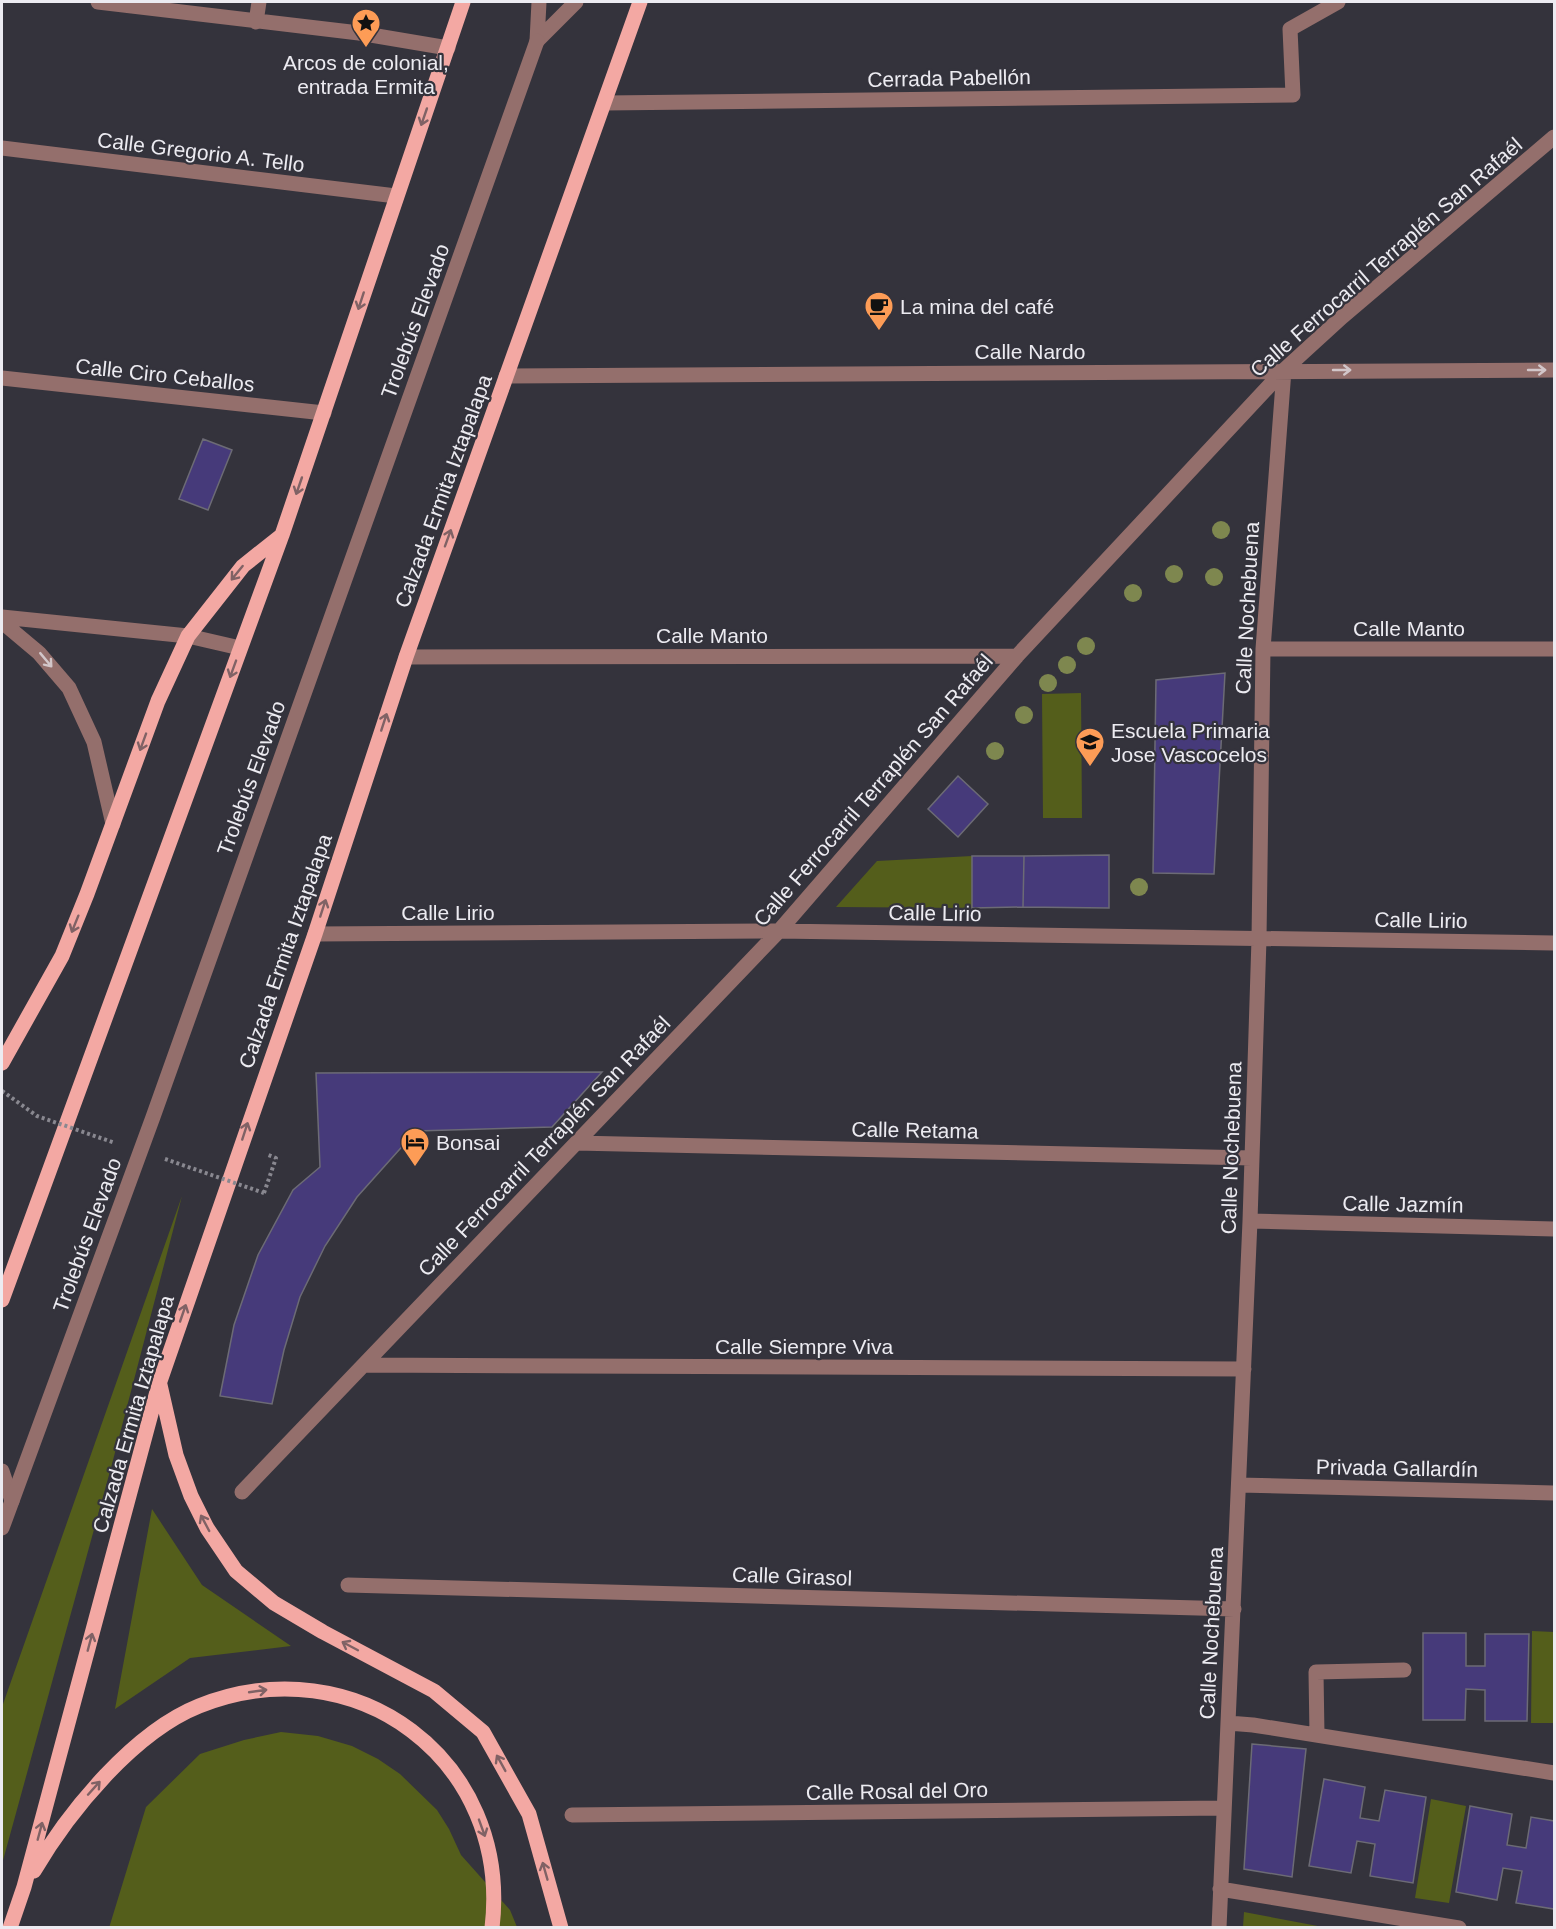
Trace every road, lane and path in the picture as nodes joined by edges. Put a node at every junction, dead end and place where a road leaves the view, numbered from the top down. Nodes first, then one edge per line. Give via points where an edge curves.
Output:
1 (98, 2) edge
2 (258, 2) edge
3 (463, 2) edge
4 (539, 2) edge
5 (576, 2) edge
6 (640, 2) edge
7 (1338, 2) edge
8 (256, 22) junction
9 (537, 41) junction
10 (448, 48) junction
11 (605, 103) junction
12 (1554, 137) edge
13 (2, 148) edge
14 (396, 196) junction
15 (1284, 370) junction
16 (1554, 370) edge
17 (506, 376) junction
18 (2, 378) edge
19 (324, 413) junction
20 (282, 536) junction
21 (2, 617) edge
22 (2, 622) edge
23 (188, 636) junction
24 (240, 648) junction
25 (1263, 648) junction
26 (1554, 649) edge
27 (1017, 656) junction
28 (406, 657) junction
29 (113, 824) junction
30 (779, 931) junction
31 (315, 934) junction
32 (1259, 939) junction
33 (1554, 943) edge
34 (2, 1063) edge
35 (576, 1143) junction
36 (276, 1158) dead end
37 (1252, 1158) junction
38 (264, 1193) dead end
39 (1250, 1221) junction
40 (1554, 1228) edge
41 (2, 1300) edge
42 (363, 1365) junction
43 (1244, 1369) junction
44 (159, 1384) junction
45 (2, 1471) edge
46 (1239, 1485) junction
47 (242, 1492) dead end
48 (1554, 1493) edge
49 (12, 1502) junction
50 (2, 1528) edge
51 (348, 1585) dead end
52 (1234, 1609) junction
53 (1404, 1670) dead end
54 (1228, 1723) junction
55 (1317, 1735) junction
56 (1554, 1773) edge
57 (1223, 1808) junction
58 (572, 1815) dead end
59 (24, 1887) junction
60 (1220, 1889) junction
61 (10, 1928) edge
62 (492, 1928) edge
63 (561, 1928) edge
64 (1219, 1928) edge
65 (1459, 1928) edge

1 - 8 street
2 - 8 street
3 - 10 main road
4 - 9 street, Trolebús Elevado
5 - 9 street, Trolebús Elevado
6 - 11 main road, Calzada Ermita Iztapalapa
7 - 11 street, Cerrada Pabellón via 1290,29 1293,95
8 - 10 street
9 - 49 street, Trolebús Elevado, bridge
10 -> 14 main road
11 - 17 main road, Calzada Ermita Iztapalapa
12 - 15 street, Calle Ferrocarril Terraplén San Rafaél
13 - 14 street, Calle Gregorio A. Tello
14 -> 19 main road
15 -> 16 street, Calle Nardo
15 - 17 street, Calle Nardo
15 - 25 street, Calle Nochebuena
15 - 27 street, Calle Ferrocarril Terraplén San Rafaél
28 -> 17 main road, Calzada Ermita Iztapalapa
18 - 19 street, Calle Ciro Ceballos
19 -> 20 main road
20 -> 23 main road via 243,566
20 - 24 main road
21 - 23 street
22 -> 29 street via 39,653 69,688 94,742
23 - 24 street
23 -> 29 main road via 158,701
24 -> 41 main road
25 - 26 street, Calle Manto
25 - 32 street, Calle Nochebuena
27 - 28 street, Calle Manto
27 - 30 street, Calle Ferrocarril Terraplén San Rafaél
31 -> 28 main road, Calzada Ermita Iztapalapa
29 -> 34 main road via 62,956
30 - 31 street, Calle Lirio
30 - 32 street, Calle Lirio
30 - 35 street, Calle Ferrocarril Terraplén San Rafaél
44 -> 31 main road, Calzada Ermita Iztapalapa
32 - 33 street, Calle Lirio
32 - 37 street, Calle Nochebuena
35 - 37 street, Calle Retama
35 - 42 street, Calle Ferrocarril Terraplén San Rafaél
36 - 38 path
37 - 39 street, Calle Nochebuena
39 - 40 street, Calle Jazmín
39 - 43 street, Calle Nochebuena
42 - 43 street, Calle Siempre Viva
42 - 47 street, Calle Ferrocarril Terraplén San Rafaél
43 - 46 street, Calle Nochebuena
59 -> 44 main road, Calzada Ermita Iztapalapa
63 -> 44 main road via 529,1814 483,1732 434,1691 274,1604 236,1571 191,1496 176,1455
45 - 49 street
46 - 48 street, Privada Gallardín
46 - 52 street, Calle Nochebuena
49 - 50 street, Trolebús Elevado
51 - 52 street, Calle Girasol
52 - 54 street, Calle Nochebuena
53 - 55 street via 1316,1672
54 - 55 street
54 - 57 street, Calle Nochebuena
55 - 56 street
57 - 58 street, Calle Rosal del Oro
57 - 60 street, Calle Nochebuena
59 - 61 main road, Calzada Ermita Iztapalapa
59 -> 62 main road via 95,1786 166,1723 231,1695 300,1689 333,1694 392,1716 437,1753 469,1798 489,1847 495,1906
60 - 64 street, Calle Nochebuena
60 - 65 street

